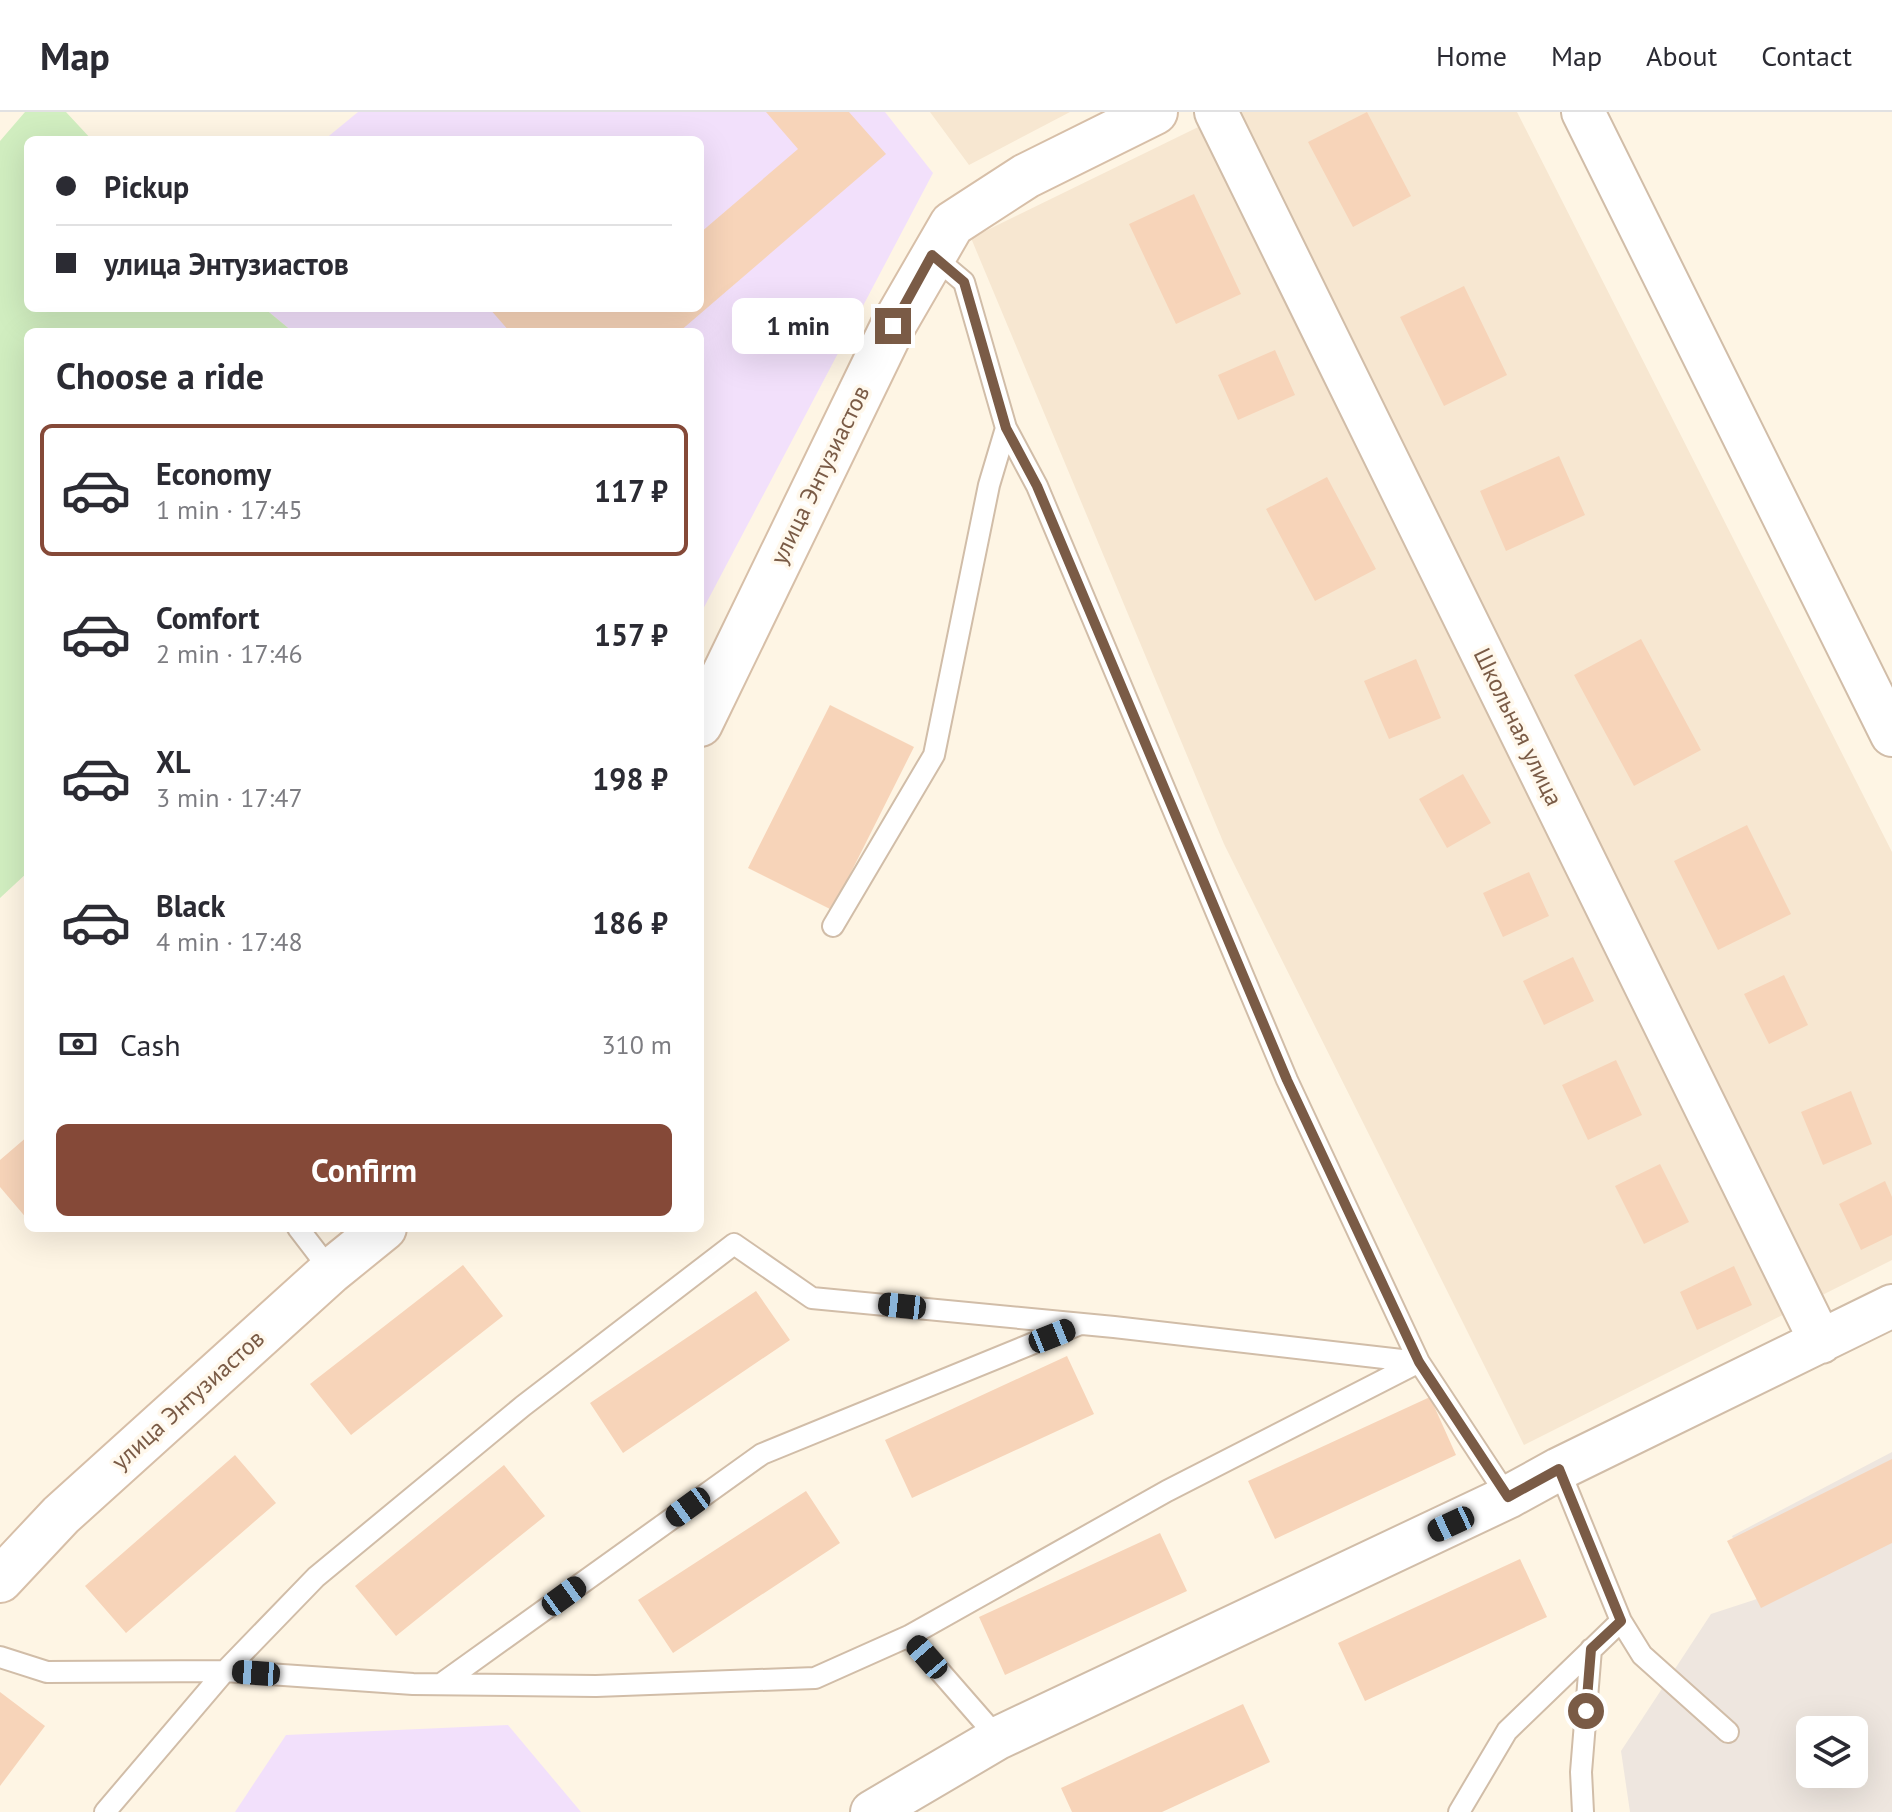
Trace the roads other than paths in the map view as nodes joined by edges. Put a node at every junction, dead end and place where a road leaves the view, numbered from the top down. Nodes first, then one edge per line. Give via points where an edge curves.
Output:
1 (1155, 112) edge
2 (1216, 112) edge
3 (1583, 112) edge
4 (932, 255) junction
5 (1006, 428) junction
6 (704, 716) edge
7 (1892, 735) edge
8 (833, 926) dead end
9 (301, 1232) edge
10 (379, 1232) edge
11 (331, 1271) junction
12 (1892, 1306) edge
13 (1081, 1324) junction
14 (1821, 1342) junction
15 (1419, 1362) junction
16 (1559, 1469) junction
17 (1508, 1497) junction
18 (0, 1580) edge
19 (1621, 1621) junction
20 (909, 1636) junction
21 (1591, 1649) junction
22 (0, 1657) edge
23 (225, 1671) junction
24 (441, 1684) junction
25 (1728, 1732) dead end
26 (998, 1738) junction
27 (105, 1812) edge
28 (872, 1812) edge
29 (1459, 1812) edge
30 (1583, 1812) edge

1 - 4 street, улица Энтузиастов via 1001,192 952,224
2 - 14 street, Школьная улица
3 - 7 street
4 - 5 lane via 964,282
4 - 6 street, улица Энтузиастов
5 - 8 lane via 989,485 934,755
5 - 15 lane via 1037,486 1287,1080
9 - 11 lane
10 - 11 street, улица Энтузиастов
11 - 18 street, улица Энтузиастов via 61,1515
12 - 14 street
13 - 15 lane
13 - 23 lane via 812,1298 734,1244 523,1406 316,1577
13 - 24 lane via 762,1454
14 - 16 street
15 - 17 lane
15 - 20 lane via 1167,1491
16 - 17 street
16 - 19 lane
17 - 26 street
19 - 21 lane
19 - 25 lane via 1642,1655
20 - 24 lane via 815,1678 596,1686
20 - 26 lane
21 - 29 lane via 1507,1731
21 - 30 lane
22 - 23 lane via 47,1672
23 - 24 lane
23 - 27 lane
26 - 28 street

